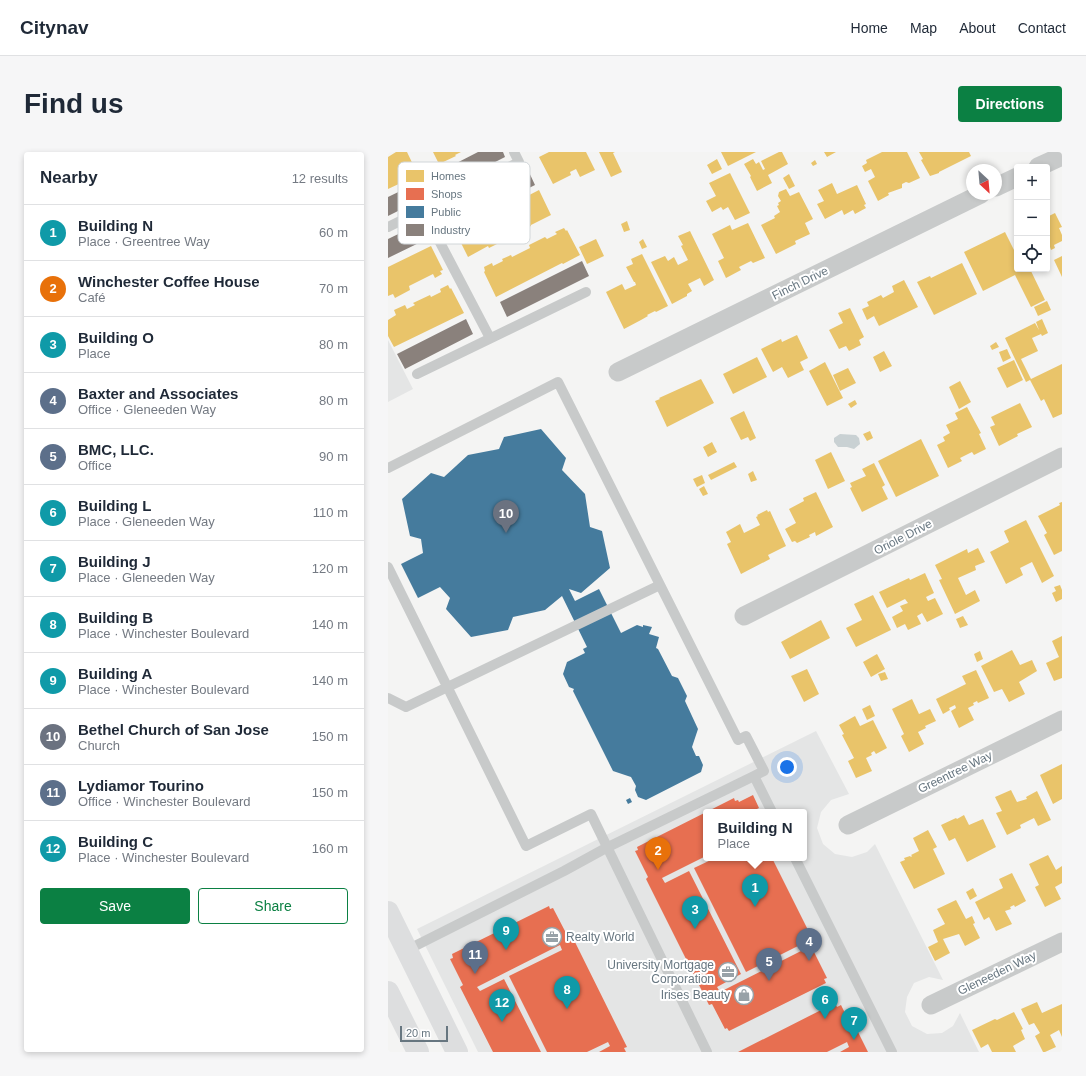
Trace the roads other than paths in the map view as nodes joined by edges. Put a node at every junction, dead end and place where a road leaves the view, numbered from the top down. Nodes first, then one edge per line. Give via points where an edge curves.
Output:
1 (514, 152) edge
2 (1062, 156) edge
3 (519, 162) edge
4 (1045, 164) edge
5 (1014, 178) edge
6 (1002, 184) edge
7 (969, 200) edge
8 (398, 222) edge
9 (388, 227) edge
10 (441, 244) edge
11 (586, 292) dead end
12 (490, 338) junction
13 (618, 372) dead end
14 (417, 374) dead end
15 (1062, 458) edge
16 (388, 468) edge
17 (388, 567) edge
18 (660, 585) junction
19 (744, 616) dead end
20 (448, 686) junction
21 (388, 698) edge
22 (1062, 720) edge
23 (754, 776) junction
24 (770, 809) edge
25 (848, 824) dead end
26 (606, 848) junction
27 (796, 861) edge
28 (388, 912) edge
29 (1062, 942) edge
30 (407, 950) junction
31 (388, 992) edge
32 (931, 1005) dead end
33 (418, 1052) edge
34 (457, 1052) edge
35 (707, 1052) edge
36 (892, 1052) edge

1 - 3 lane
2 - 4 street
5 - 6 street
7 - 13 street, Finch Drive
8 - 9 lane
10 - 12 lane
11 - 12 lane
12 - 14 lane
15 - 19 street, Oriole Drive
16 - 18 lane via 558,382
17 - 20 lane
18 - 20 lane
18 - 23 lane via 738,740 746,736 764,771
20 - 21 lane via 406,707
20 - 26 lane via 526,846 590,814
22 - 25 street, Greentree Way
23 - 24 lane
23 - 26 lane
26 - 30 lane
26 - 35 lane
27 - 36 lane
28 - 30 main road
29 - 32 street, Gleneeden Way
30 - 34 main road
31 - 33 main road

